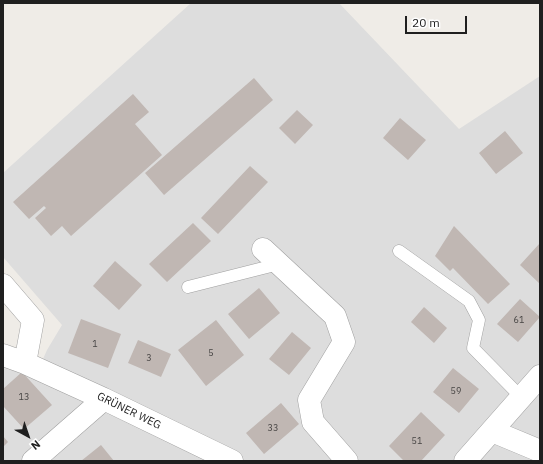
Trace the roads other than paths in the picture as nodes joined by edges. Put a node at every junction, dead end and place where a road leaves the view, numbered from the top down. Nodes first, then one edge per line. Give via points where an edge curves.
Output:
1 (263, 249) dead end
2 (400, 251) dead end
3 (279, 264) junction
4 (3, 285) edge
5 (188, 287) dead end
6 (3, 355) edge
7 (25, 363) junction
8 (540, 376) edge
9 (521, 397) junction
10 (104, 399) junction
11 (492, 430) junction
12 (540, 451) edge
13 (33, 461) edge
14 (232, 461) edge
15 (347, 461) edge
16 (465, 461) edge

1 - 3 street
2 - 9 lane via 469,301 479,320 473,348
3 - 5 lane
3 - 15 street via 335,316 343,339 344,342 309,400 313,422
4 - 7 street via 33,320
6 - 7 street, GRÜNER WEG
7 - 10 street, GRÜNER WEG
8 - 9 street
9 - 11 street
10 - 13 street
10 - 14 street, GRÜNER WEG
11 - 12 street
11 - 16 street

